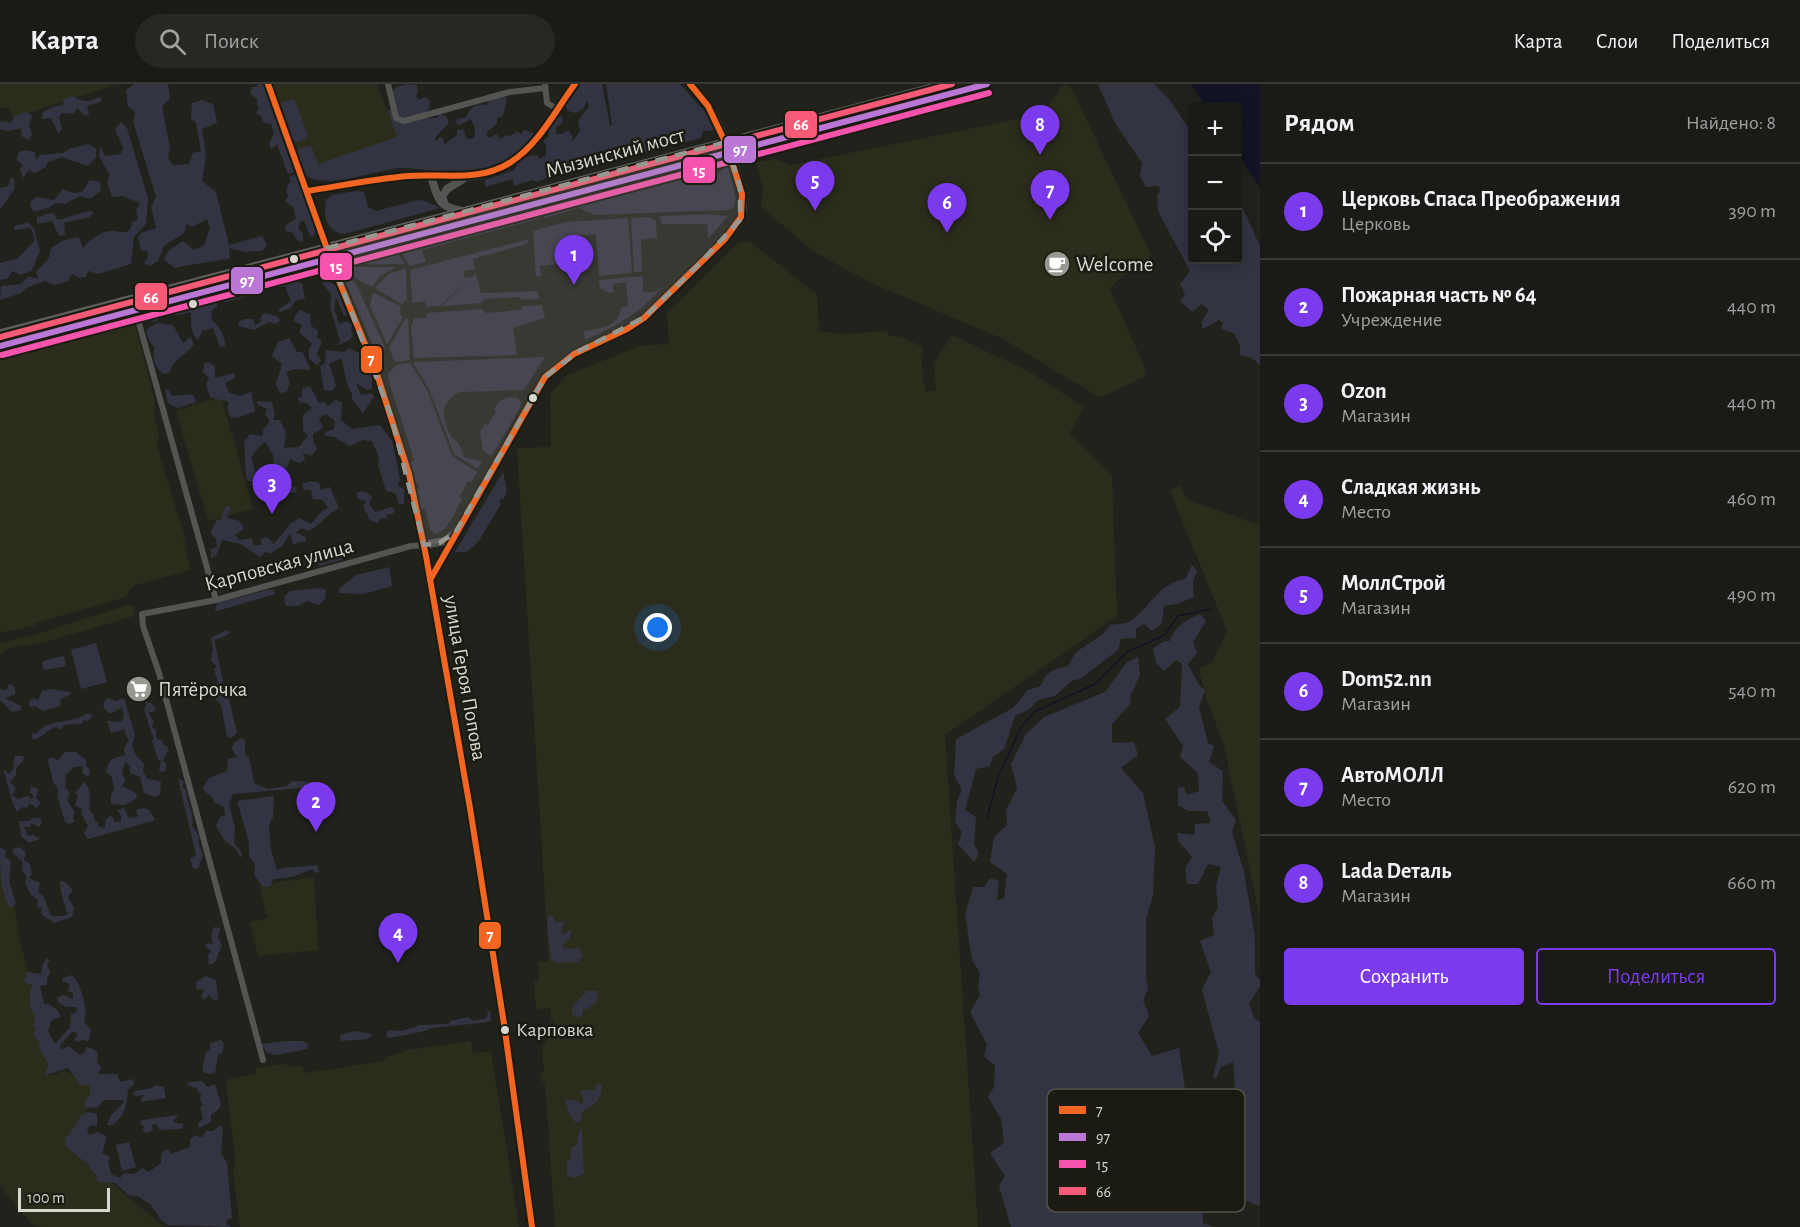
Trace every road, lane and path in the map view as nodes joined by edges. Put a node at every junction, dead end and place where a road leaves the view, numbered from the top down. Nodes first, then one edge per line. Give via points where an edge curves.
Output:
1 (268, 84) edge
2 (388, 84) edge
3 (575, 84) edge
4 (690, 84) edge
5 (947, 84) edge
6 (987, 84) edge
7 (545, 86) edge
8 (557, 109) junction
9 (431, 176) junction
10 (465, 178) junction
11 (307, 191) junction
12 (445, 205) junction
13 (464, 212) junction
14 (327, 248) junction
15 (331, 259) junction
16 (132, 298) junction
17 (135, 311) junction
18 (0, 334) edge
19 (0, 346) edge
20 (456, 533) junction
21 (424, 545) junction
22 (430, 580) junction
23 (216, 600) junction
24 (263, 1060) dead end
25 (532, 1227) edge

1 - 11 street, улица Героя Попова
2 - 7 street via 396,118 404,122
3 - 8 street
4 - 20 street via 721,129 740,186 740,220 645,317 558,364 546,378
5 - 13 main road, Мызинский мост
6 - 15 main road, Мызинский мост
7 - 8 street via 548,103
8 - 10 street via 537,139 512,162
9 - 10 street
9 - 11 street via 395,177
9 - 12 street via 439,201
10 - 12 street via 447,189 442,197
11 - 14 street, улица Героя Попова
12 - 13 street
13 - 14 main road, Мызинский мост
14 - 15 street, улица Героя Попова
14 - 16 main road, Мызинский мост
15 - 17 main road, Мызинский мост
15 - 21 street, улица Героя Попова via 391,416 409,474
16 - 17 street
16 - 18 main road, Мызинский мост
17 - 19 main road, Мызинский мост
17 - 23 street
20 - 21 street via 445,541
20 - 22 street
21 - 22 street, улица Героя Попова
21 - 23 street, Карповская улица
22 - 25 street, улица Героя Попова via 472,820
23 - 24 street, Карповская улица via 142,614 143,626

